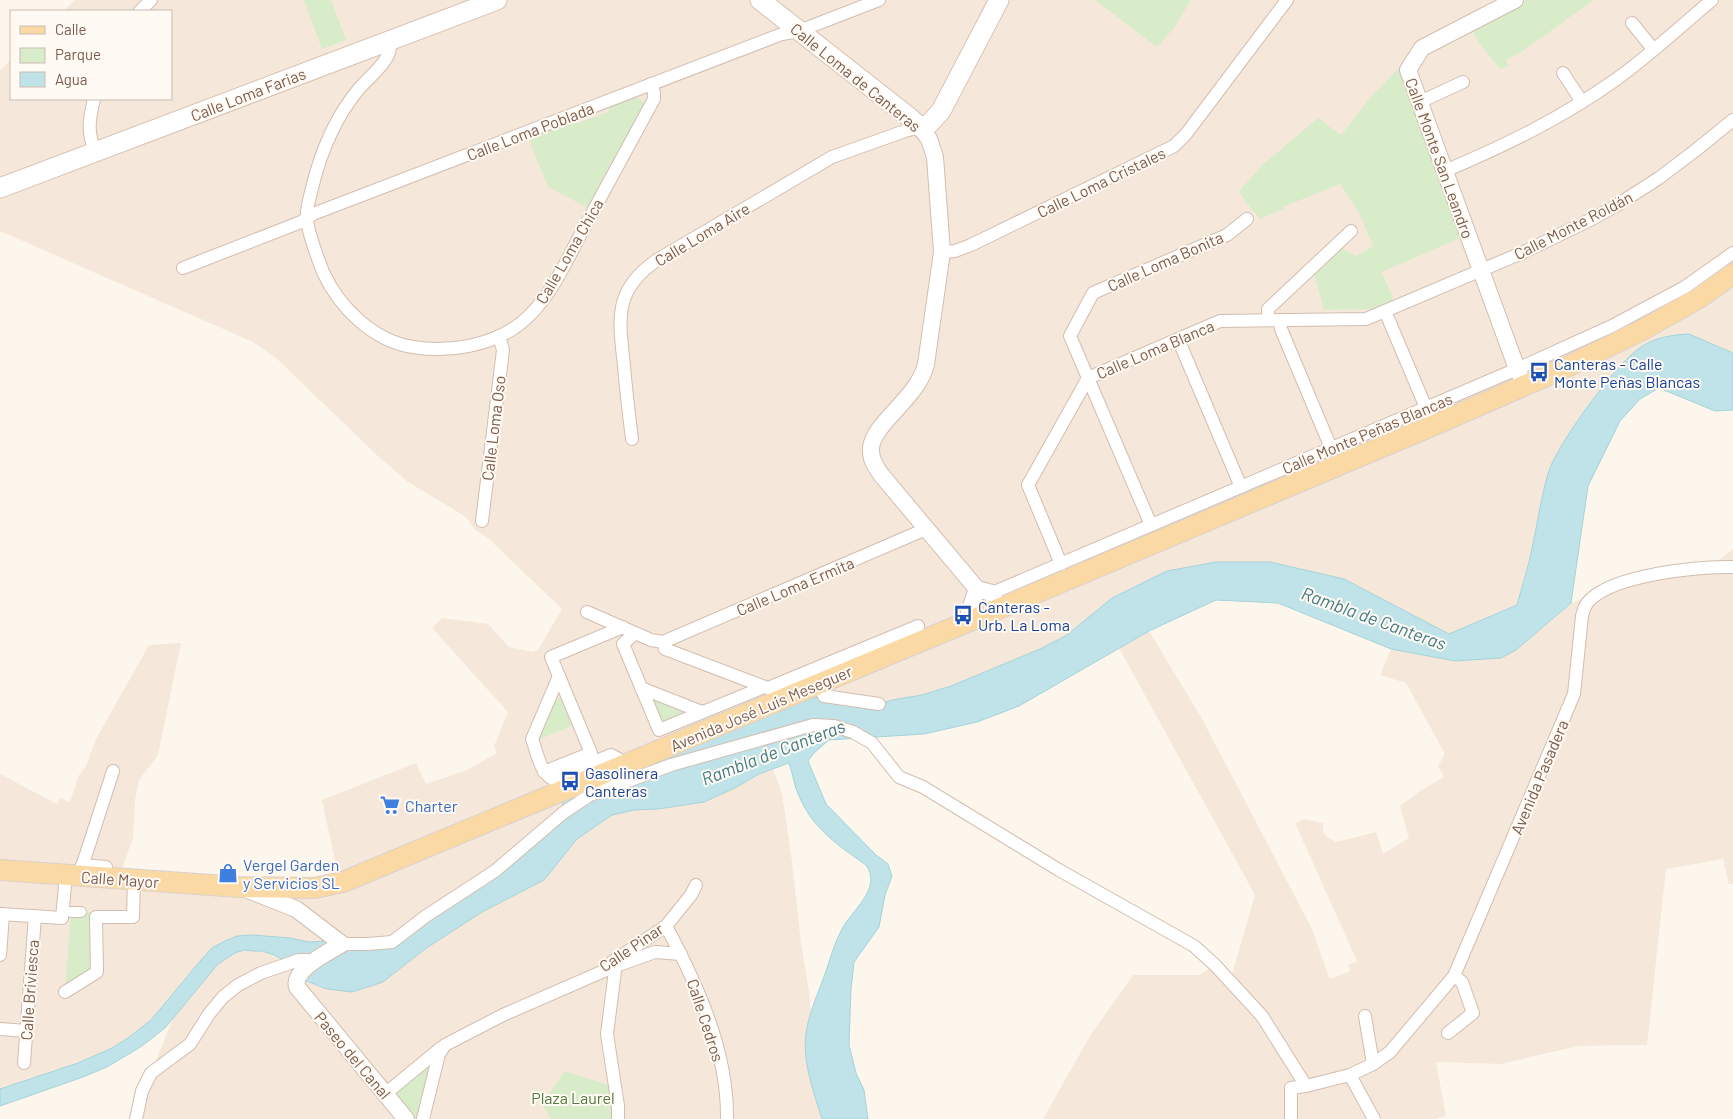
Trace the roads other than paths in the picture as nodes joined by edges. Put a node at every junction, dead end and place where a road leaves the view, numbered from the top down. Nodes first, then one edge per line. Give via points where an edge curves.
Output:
1 (151, 0) edge
2 (497, 0) edge
3 (760, 0) edge
4 (880, 0) edge
5 (999, 0) edge
6 (1286, 0) edge
7 (1515, 0) edge
8 (1712, 0) edge
9 (141, 10) edge
10 (1632, 23) dead end
11 (799, 31) junction
12 (388, 41) junction
13 (1653, 49) junction
14 (1563, 73) dead end
15 (1463, 82) dead end
16 (651, 84) junction
17 (94, 100) edge
18 (1420, 102) junction
19 (1582, 102) junction
20 (1733, 120) edge
21 (920, 127) junction
22 (95, 152) junction
23 (1445, 171) junction
24 (0, 188) edge
25 (306, 219) junction
26 (1247, 219) dead end
27 (1351, 232) dead end
28 (942, 252) junction
29 (1733, 253) edge
30 (183, 268) dead end
31 (1481, 270) junction
32 (1733, 274) edge
33 (1385, 311) junction
34 (1274, 320) junction
35 (499, 336) junction
36 (1178, 339) junction
37 (1521, 377) junction
38 (1088, 378) junction
39 (1430, 417) junction
40 (632, 439) dead end
41 (1331, 448) junction
42 (1241, 487) junction
43 (482, 521) dead end
44 (1151, 525) junction
45 (926, 529) junction
46 (1061, 564) junction
47 (1733, 567) edge
48 (989, 597) junction
49 (587, 612) dead end
50 (972, 620) junction
51 (918, 626) dead end
52 (623, 627) junction
53 (635, 633) junction
54 (663, 642) junction
55 (559, 676) junction
56 (819, 683) junction
57 (641, 688) junction
58 (771, 691) junction
59 (879, 704) dead end
60 (702, 712) junction
61 (628, 764) junction
62 (112, 771) dead end
63 (549, 775) junction
64 (106, 867) dead end
65 (0, 870) edge
66 (76, 872) junction
67 (134, 880) junction
68 (696, 885) dead end
69 (239, 887) junction
70 (2, 914) edge
71 (35, 916) junction
72 (666, 926) junction
73 (342, 944) junction
74 (681, 954) junction
75 (0, 955) edge
76 (311, 964) junction
77 (613, 967) junction
78 (1454, 976) junction
79 (580, 981) junction
80 (65, 992) dead end
81 (1365, 1016) dead end
82 (0, 1029) edge
83 (26, 1031) junction
84 (1448, 1033) dead end
85 (445, 1045) junction
86 (24, 1063) dead end
87 (1373, 1064) junction
88 (1350, 1075) junction
89 (1306, 1086) junction
90 (385, 1094) junction
91 (136, 1119) edge
92 (406, 1119) edge
93 (423, 1119) edge
94 (618, 1119) edge
95 (726, 1119) edge
96 (1291, 1119) edge
97 (1374, 1119) edge

1 - 9 street
2 - 12 main road, Calle Loma Farias
3 - 11 main road, Calle Loma de Canteras
4 - 11 street, Calle Loma Poblada
5 - 21 main road via 941,111 929,124
6 - 28 street, Calle Loma Cristales via 1178,143 971,245
7 - 18 street, Calle Monte San Leandro via 1422,48 1408,70
8 - 13 street
10 - 13 street
11 - 16 street, Calle Loma Poblada via 782,34
11 - 21 main road, Calle Loma de Canteras
12 - 22 main road, Calle Loma Farias
12 - 25 street, Calle Loma Chica via 389,55 346,106 323,148
13 - 19 street
14 - 19 street
15 - 18 street
16 - 25 street, Calle Loma Poblada
16 - 35 street, Calle Loma Chica via 654,99 555,281 533,312
17 - 22 street via 89,136
18 - 23 street, Calle Monte San Leandro
19 - 23 street via 1532,132
20 - 31 street, Calle Monte Roldán via 1680,163 1617,205 1563,234
21 - 28 street, Calle Loma de Canteras via 929,139 935,157
21 - 40 street, Calle Loma Aire via 832,157 657,260 633,281 624,298 620,319
22 - 24 main road, Calle Loma Farias
23 - 31 street, Calle Monte San Leandro
25 - 30 street, Calle Loma Poblada
25 - 35 street, Calle Loma Chica via 319,261 333,289 353,315 373,330 409,347 432,349 463,346
26 - 38 street, Calle Loma Bonita via 1227,235 1093,293 1070,336
27 - 34 street via 1268,309
28 - 45 street, Calle Loma de Canteras via 924,372 916,388 876,434 871,446 876,469
29 - 37 street, Calle Monte Peñas Blancas via 1685,287
31 - 33 street, Calle Loma Blanca
31 - 37 street, Calle Monte San Leandro
32 - 37 main road, Calle Monte Peñas Blancas via 1644,329 1568,366
33 - 34 street, Calle Loma Blanca via 1366,319
33 - 39 street
34 - 36 street, Calle Loma Blanca via 1220,321
34 - 41 street via 1281,329
35 - 43 street, Calle Loma Oso via 503,350
36 - 38 street, Calle Loma Blanca
36 - 42 street
37 - 39 main road, Calle Monte Peñas Blancas
38 - 44 street, Calle Loma Bonita
38 - 46 street, Calle Loma Blanca via 1028,485
39 - 41 street, Calle Monte Peñas Blancas
39 - 48 main road, Calle Monte Peñas Blancas
41 - 42 street, Calle Monte Peñas Blancas
42 - 44 street, Calle Monte Peñas Blancas
44 - 46 street, Calle Monte Peñas Blancas
45 - 48 street, Calle Loma de Canteras
45 - 54 street, Calle Loma Ermita
46 - 48 street, Calle Monte Peñas Blancas
47 - 78 street, Avenida Pasadera via 1679,571 1636,579 1606,589 1584,607 1574,694
48 - 50 main road, Avenida José Luis Meseguer
48 - 50 street via 969,612
49 - 52 street
50 - 56 main road, Avenida José Luis Meseguer
51 - 58 street
52 - 53 street
52 - 55 street via 551,657
53 - 54 street
53 - 57 street via 623,644
54 - 58 street via 664,649
55 - 63 street via 532,739
55 - 63 street via 591,753
56 - 58 main road, Avenida José Luis Meseguer
56 - 59 street via 824,696
57 - 60 street
57 - 60 street via 659,730
58 - 60 street
58 - 61 main road, Avenida José Luis Meseguer
61 - 63 street via 611,755
61 - 69 main road, Avenida José Luis Meseguer via 335,884 322,888
62 - 66 street
64 - 66 street
65 - 66 main road, Calle Mayor
66 - 67 main road, Calle Mayor
66 - 71 street via 62,918
67 - 69 main road, Calle Mayor
67 - 80 street via 133,917 96,917 97,972
68 - 72 street, Calle Pinar
69 - 73 street via 296,909
70 - 71 street
70 - 75 street
71 - 83 street, Calle Briviesca
72 - 74 street, Calle Cedros
72 - 79 street, Calle Pinar
73 - 76 street
73 - 89 street via 392,942 495,871 563,813 590,796 670,765 813,725 826,725 852,732 872,743 899,777 923,787 1059,870 1194,946 1262,1016
74 - 77 street, Calle Pinar via 655,952
74 - 95 street, Calle Cedros via 694,978 717,1046 726,1088
76 - 90 street, Paseo del Canal via 296,979 296,987
76 - 91 street via 304,959 261,973 223,996 190,1044 145,1082
77 - 79 street, Calle Pinar
77 - 94 street via 607,1034
78 - 84 street via 1462,982 1474,1013
78 - 87 street, Avenida Pasadera via 1390,1052
79 - 85 street, Calle Pinar
81 - 87 street
82 - 83 street
83 - 86 street, Calle Briviesca
85 - 90 street, Calle Pinar
85 - 93 street via 439,1054
87 - 88 street, Avenida Pasadera
88 - 89 street, Avenida Pasadera
88 - 97 street
89 - 96 street via 1291,1088
90 - 92 street, Paseo del Canal

